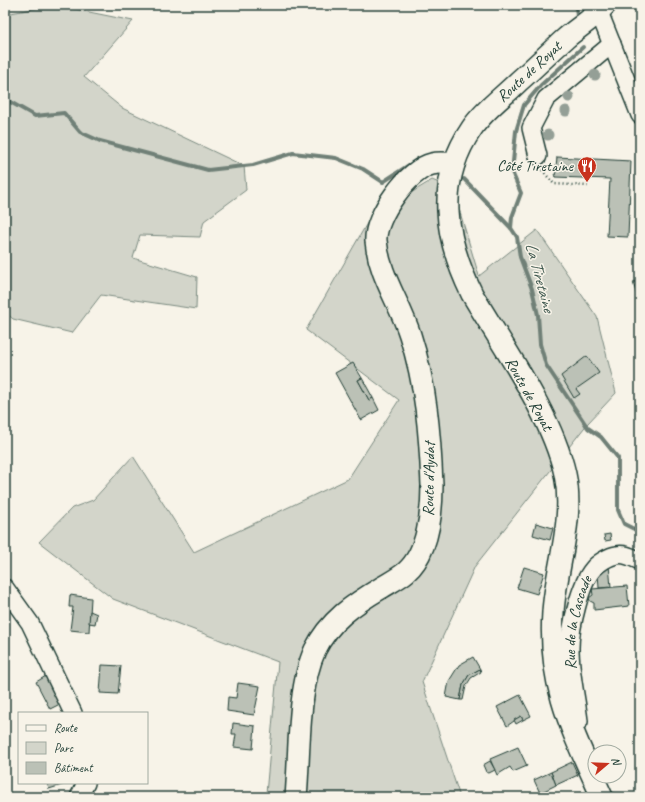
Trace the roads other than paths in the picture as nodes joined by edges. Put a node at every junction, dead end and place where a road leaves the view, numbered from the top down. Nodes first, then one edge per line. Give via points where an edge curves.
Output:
1 (602, 8) edge
2 (612, 44) junction
3 (640, 115) edge
4 (538, 156) road end
5 (454, 164) junction
6 (640, 561) edge
7 (5, 588) edge
8 (73, 712) edge
9 (571, 726) junction
10 (86, 784) edge
11 (79, 797) edge
12 (296, 797) edge
13 (602, 797) edge

1 - 2 street
1 - 5 main road, Route de Royat via 566,38 473,127
2 - 3 street
2 - 4 street via 546,99 531,128
5 - 9 main road, Route de Royat via 450,176 447,209 455,256 472,294 539,409 556,445 565,475 568,505 553,612 552,652 556,680
5 - 12 main road, Route d'Aydat via 431,164 400,188 378,224 376,240 384,276 410,334 420,371 429,424 432,488 429,521 422,547 406,572 352,606 332,624 315,650 303,692
6 - 9 street, Rue de la Cascade via 617,554 608,558 593,568 585,586 575,612 570,646 570,672 579,721
7 - 8 street via 30,623
9 - 13 main road, Route de Royat
10 - 11 street

